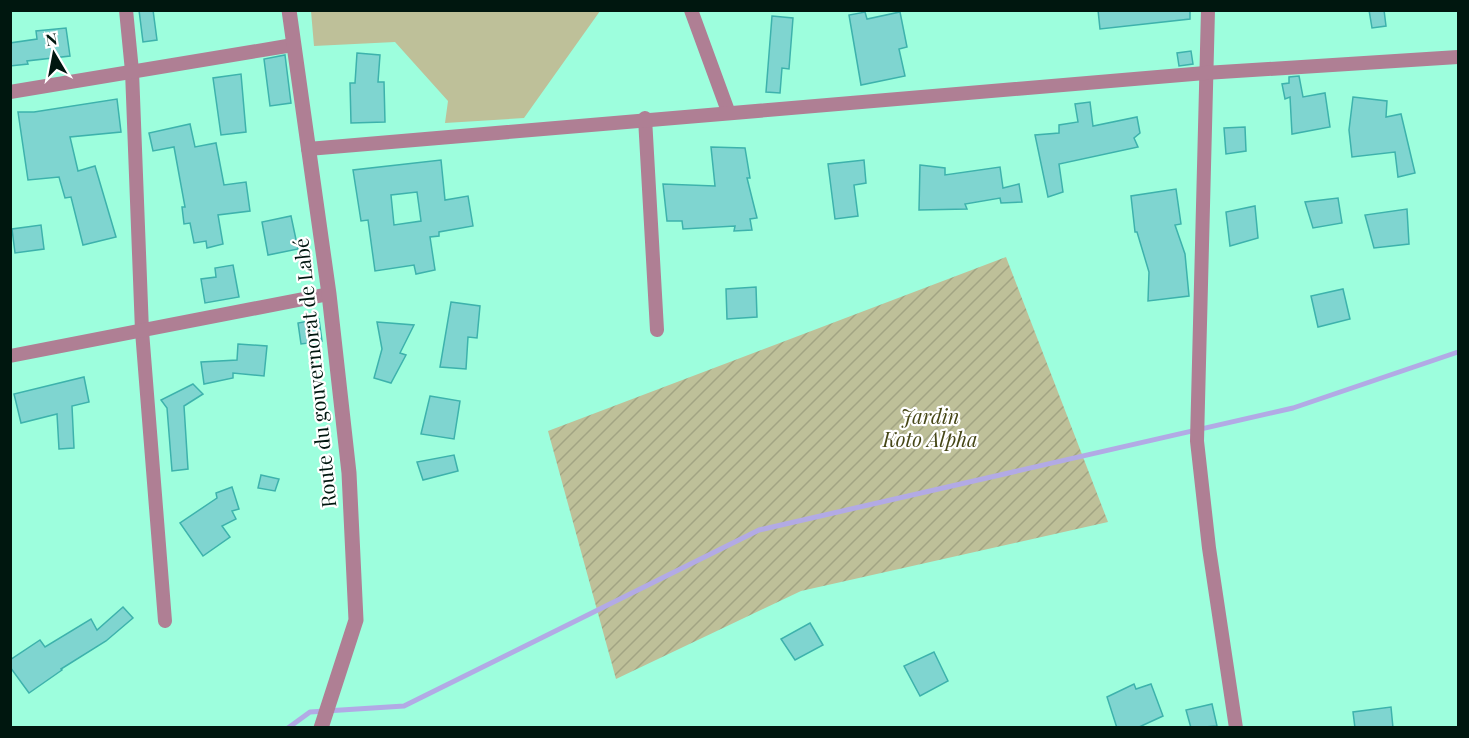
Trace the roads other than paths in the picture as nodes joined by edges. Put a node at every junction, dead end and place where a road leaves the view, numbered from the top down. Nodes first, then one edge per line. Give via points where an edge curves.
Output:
1 (126, 10) edge
2 (289, 10) edge
3 (691, 10) edge
4 (1208, 10) edge
5 (293, 45) junction
6 (1458, 57) edge
7 (132, 71) junction
8 (1205, 73) junction
9 (10, 92) edge
10 (728, 111) junction
11 (645, 118) junction
12 (308, 148) junction
13 (329, 294) junction
14 (657, 330) dead end
15 (142, 331) junction
16 (10, 356) edge
17 (165, 621) dead end
18 (321, 728) edge
19 (1236, 728) edge

1 - 7 street
2 - 5 street, Route du gouvernorat de Labé
3 - 10 street
4 - 8 street
5 - 7 street
5 - 12 street, Route du gouvernorat de Labé
6 - 8 street
7 - 9 street
7 - 15 street
8 - 10 street
8 - 19 street via 1197,441
10 - 11 street
11 - 12 street
11 - 14 street
12 - 13 street, Route du gouvernorat de Labé
13 - 15 street
13 - 18 street, Route du gouvernorat de Labé via 349,473 356,620
15 - 16 street
15 - 17 street

